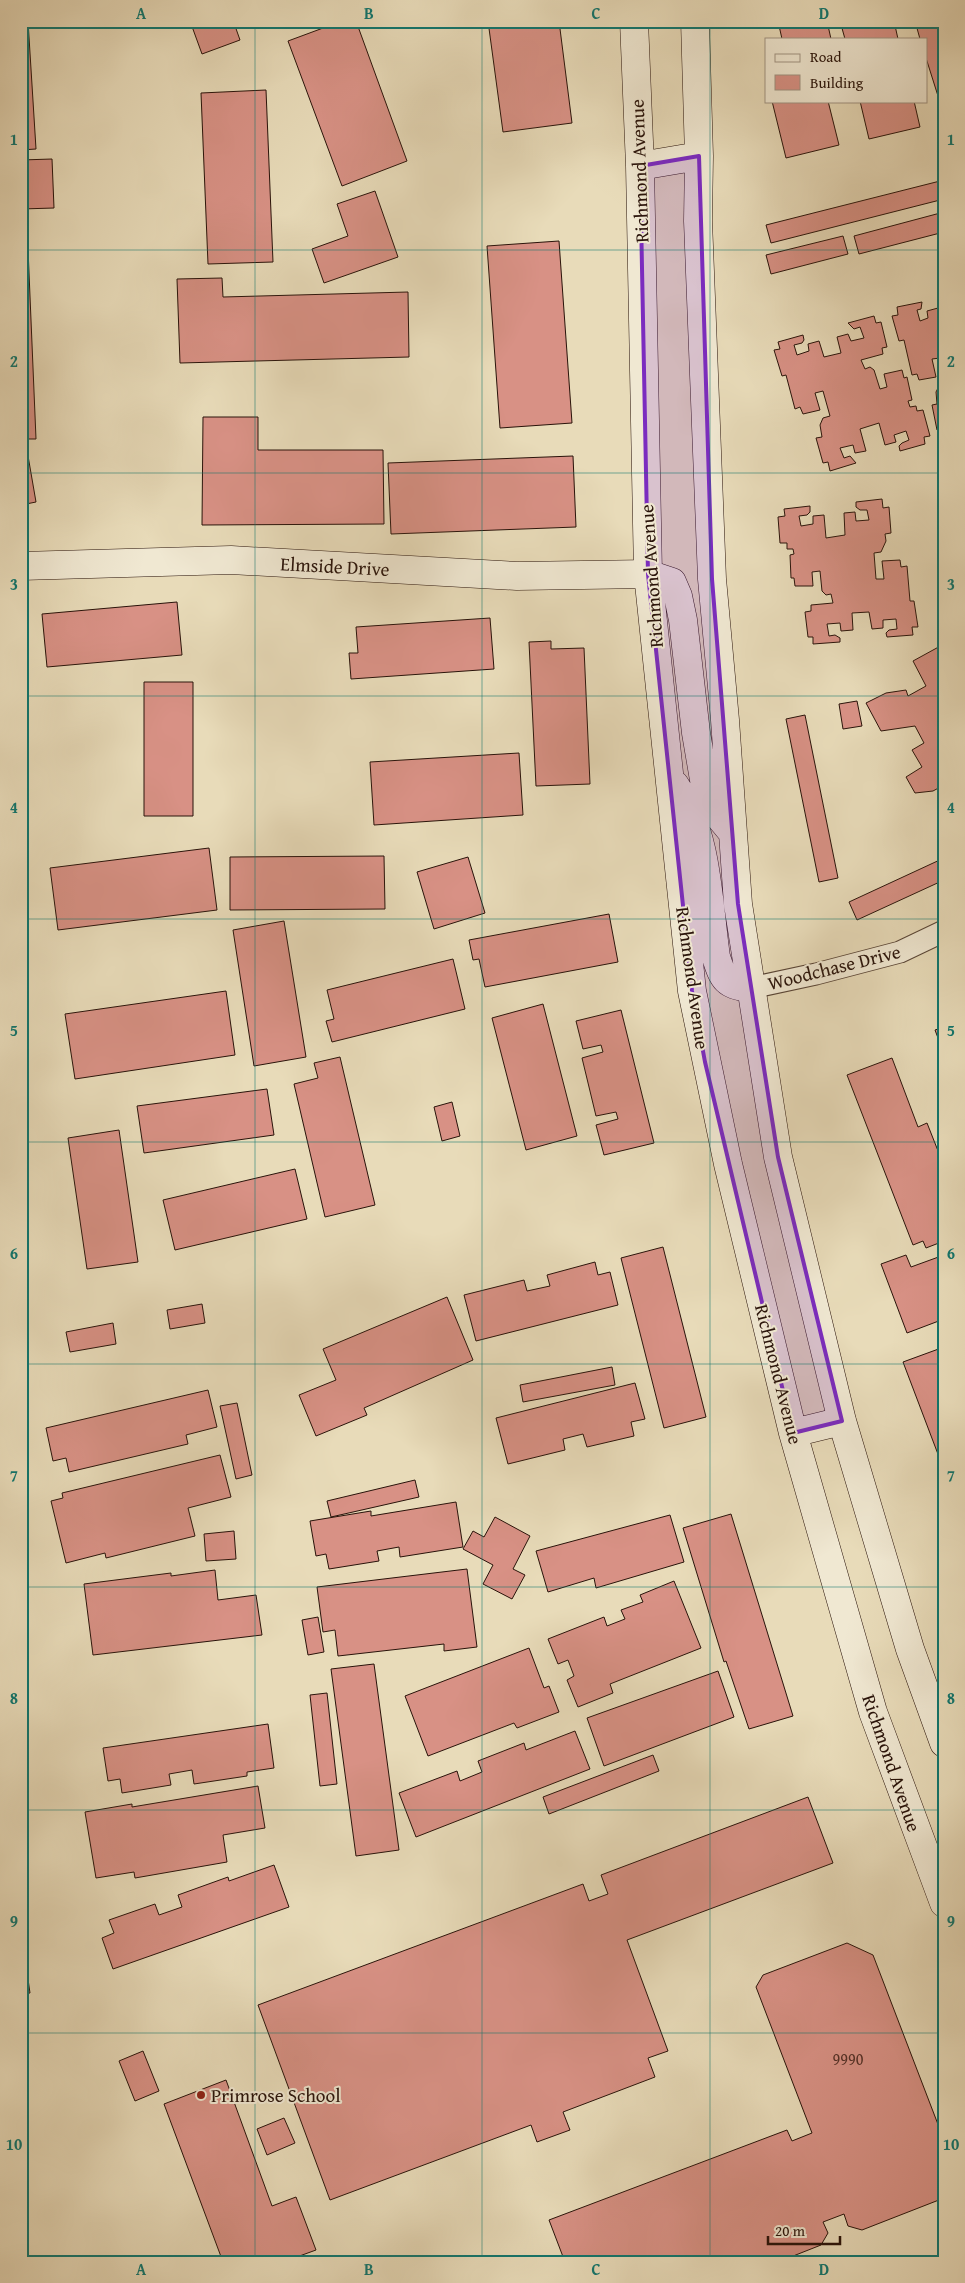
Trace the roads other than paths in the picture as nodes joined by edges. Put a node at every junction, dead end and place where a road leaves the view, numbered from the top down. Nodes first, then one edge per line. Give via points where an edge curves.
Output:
1 (634, 21) edge
2 (694, 21) edge
3 (699, 156) junction
4 (640, 166) junction
5 (21, 566) edge
6 (648, 574) junction
7 (669, 776) junction
8 (732, 832) junction
9 (944, 930) edge
10 (750, 988) junction
11 (842, 1421) junction
12 (793, 1433) junction
13 (944, 1743) edge
14 (935, 1851) edge
15 (944, 1903) edge

1 - 4 main road, Richmond Avenue
2 - 3 main road
3 - 4 main road
3 - 8 main road via 698,220 712,579
4 - 6 main road, Richmond Avenue
5 - 6 main road, Elmside Drive via 231,560 517,576
6 - 7 main road, Richmond Avenue
6 - 8 main road, Elmside Drive via 672,582 678,596 708,803
7 - 10 main road via 693,819 701,846 721,973 735,987
7 - 12 main road, Richmond Avenue via 692,990 702,1044
8 - 10 main road
9 - 10 street, Woodchase Drive via 900,952
10 - 11 main road via 778,1157
11 - 12 main road
11 - 13 main road via 910,1649
12 - 14 main road, Richmond Avenue via 873,1712
14 - 15 main road, Richmond Avenue

